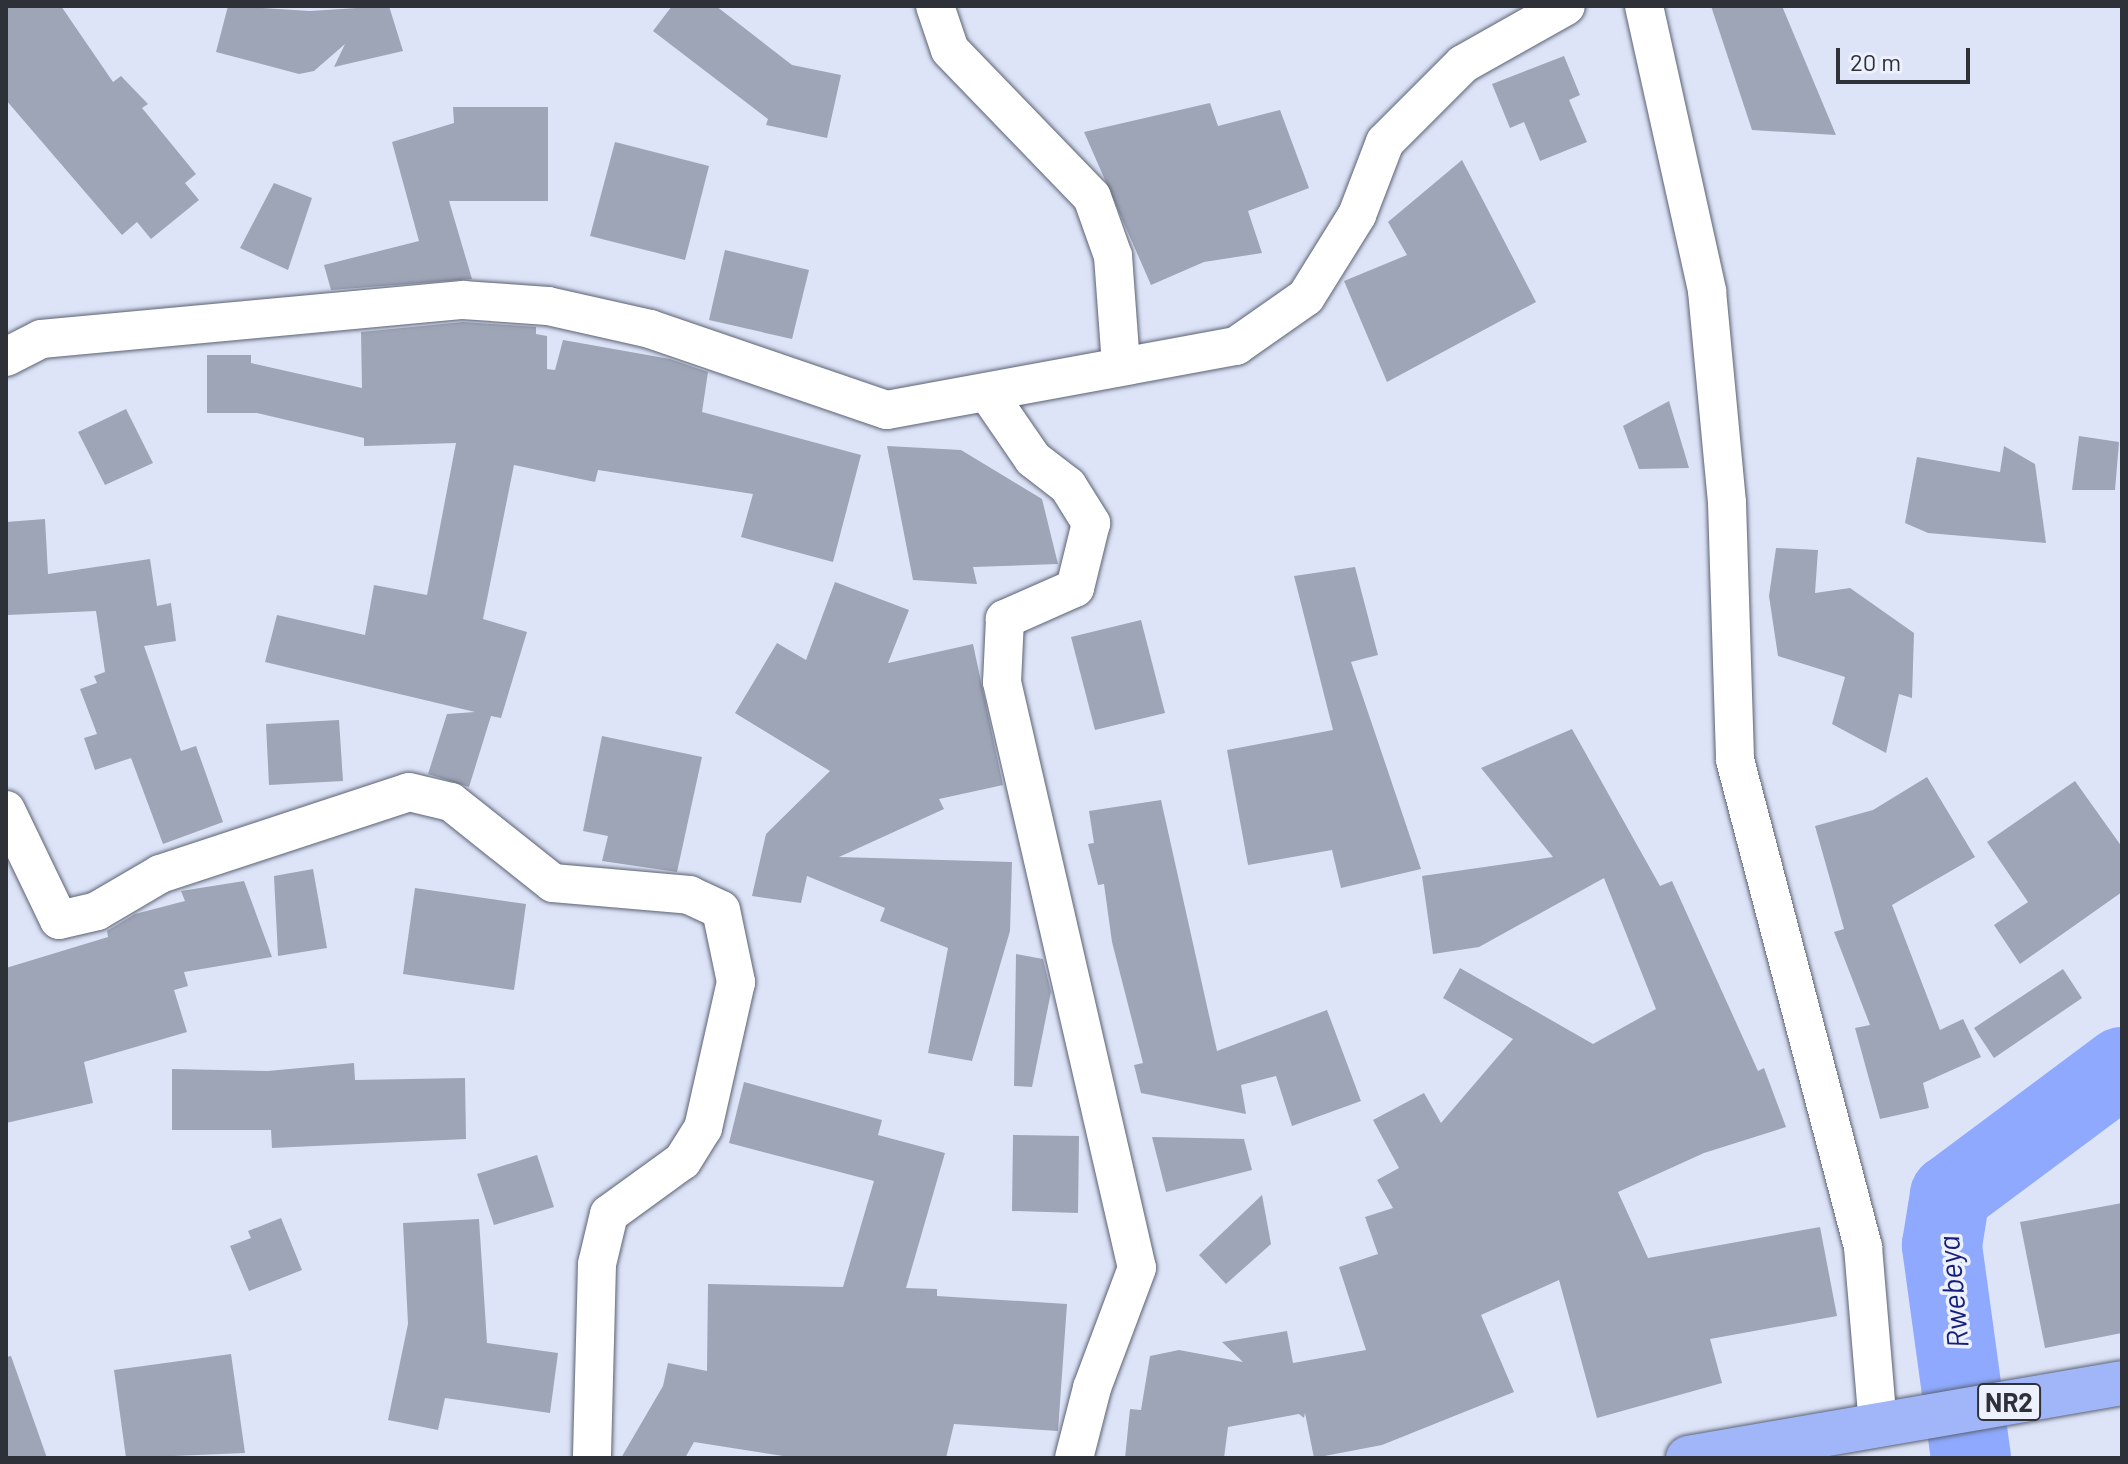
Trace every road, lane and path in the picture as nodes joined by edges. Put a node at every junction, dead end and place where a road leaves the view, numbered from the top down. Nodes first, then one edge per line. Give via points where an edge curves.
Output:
1 (935, 6) edge
2 (1566, 6) edge
3 (1644, 6) edge
4 (6, 357) edge
5 (1121, 365) junction
6 (987, 392) junction
7 (6, 810) edge
8 (2111, 1385) edge
9 (1898, 1422) junction
10 (592, 1458) edge
11 (1074, 1458) edge
12 (1688, 1458) edge

1 - 5 street via 950,50 1092,197 1113,256
2 - 5 street via 1463,64 1385,142 1357,215 1306,297 1236,346
3 - 9 street via 1707,291 1727,503 1735,760 1863,1247
4 - 6 street via 41,339 463,300 548,306 650,329 887,410
5 - 6 street
6 - 11 street via 1033,459 1068,486 1091,523 1075,588 1005,619 1002,682 1137,1268 1092,1388
7 - 10 street via 59,920 97,911 160,874 409,792 451,802 553,883 689,895 721,910 736,982 703,1128 682,1161 609,1214 597,1264
8 - 9 highway, NR2
9 - 12 highway, NR2

